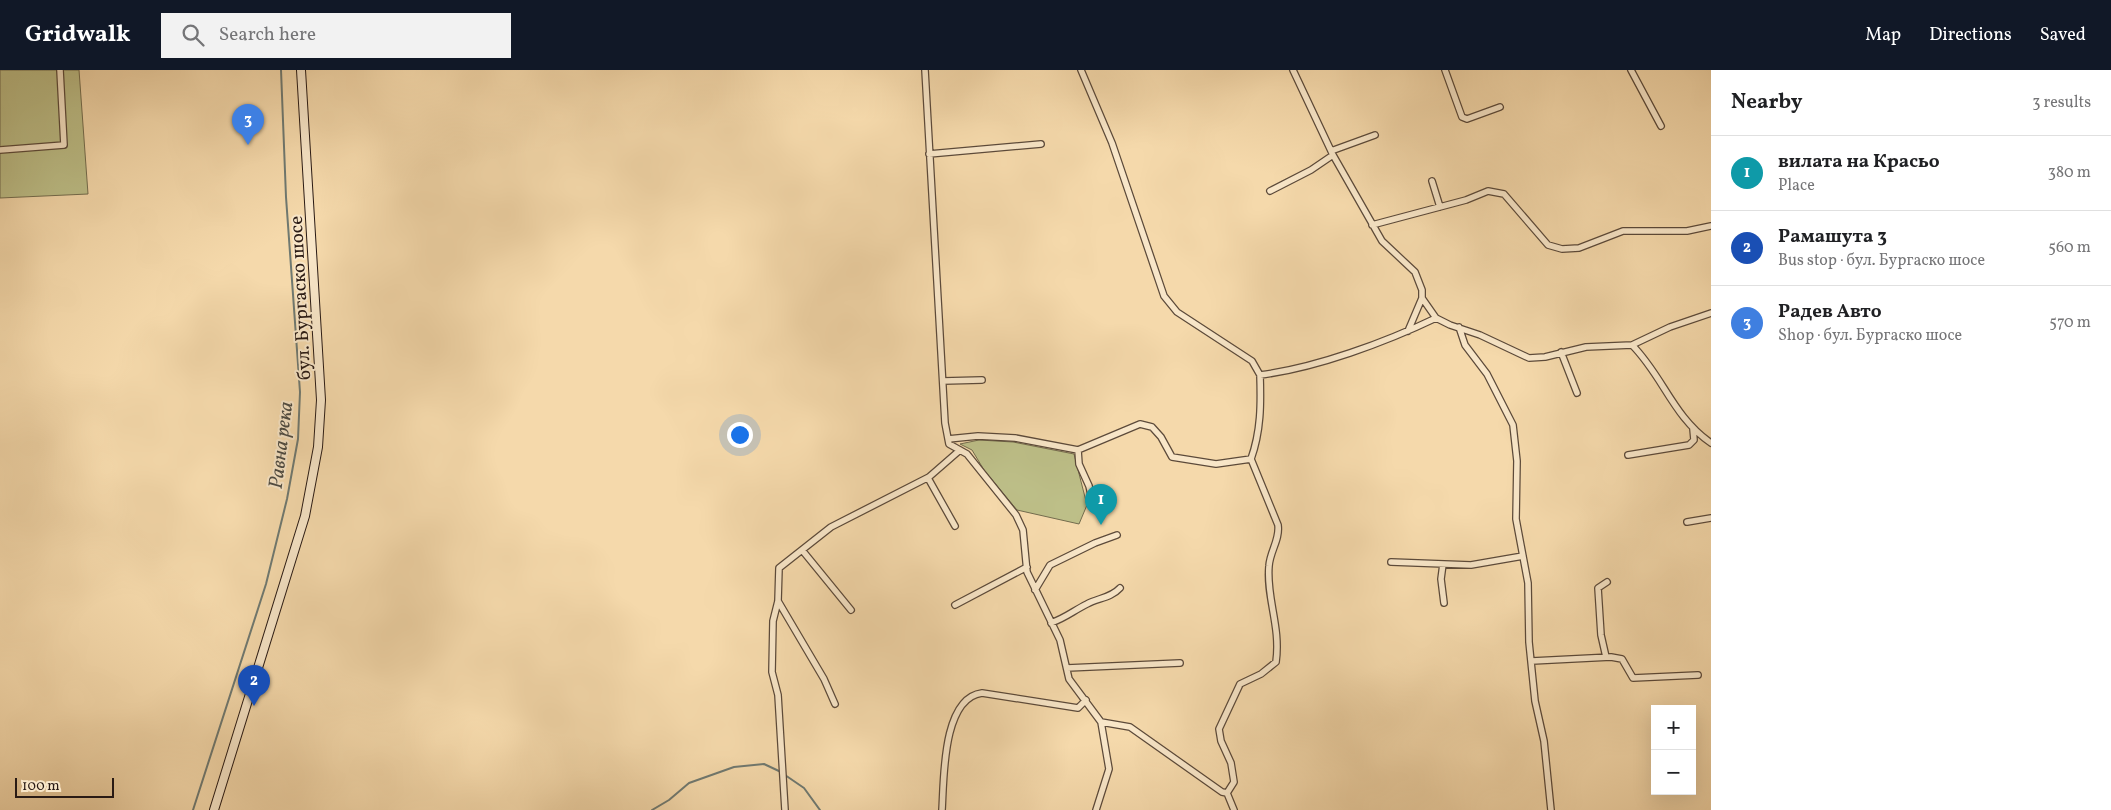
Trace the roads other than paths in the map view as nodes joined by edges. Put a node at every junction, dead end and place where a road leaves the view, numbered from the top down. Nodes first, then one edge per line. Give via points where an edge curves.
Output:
1 (60, 70) edge
2 (301, 70) edge
3 (925, 70) edge
4 (1081, 70) edge
5 (1293, 70) edge
6 (1446, 70) edge
7 (1631, 70) edge
8 (1500, 107) dead end
9 (1661, 126) dead end
10 (1375, 135) dead end
11 (1041, 144) dead end
12 (0, 150) edge
13 (1332, 153) junction
14 (929, 154) junction
15 (1432, 180) dead end
16 (1270, 190) dead end
17 (1440, 207) junction
18 (1372, 225) junction
19 (1711, 226) edge
20 (1422, 298) junction
21 (1711, 313) edge
22 (1436, 318) junction
23 (1459, 328) junction
24 (1408, 331) junction
25 (1632, 345) junction
26 (1560, 352) junction
27 (1260, 375) junction
28 (943, 380) junction
29 (982, 380) dead end
30 (1577, 393) dead end
31 (1693, 429) junction
32 (948, 439) junction
33 (1711, 443) edge
34 (960, 450) junction
35 (1078, 450) junction
36 (1628, 456) dead end
37 (1251, 459) junction
38 (928, 478) junction
39 (1092, 499) dead end
40 (1711, 518) edge
41 (1687, 522) dead end
42 (955, 526) dead end
43 (1117, 535) dead end
44 (802, 550) junction
45 (1523, 556) junction
46 (1391, 562) dead end
47 (1443, 564) junction
48 (1027, 567) junction
49 (1607, 582) dead end
50 (1120, 588) dead end
51 (1035, 590) junction
52 (778, 600) junction
53 (1444, 604) dead end
54 (955, 605) dead end
55 (851, 610) dead end
56 (1051, 624) junction
57 (1606, 657) junction
58 (1532, 661) junction
59 (1180, 663) dead end
60 (1067, 668) junction
61 (1698, 675) dead end
62 (1086, 700) junction
63 (835, 704) dead end
64 (1101, 722) junction
65 (1227, 793) junction
66 (214, 810) edge
67 (784, 810) edge
68 (942, 810) edge
69 (1096, 810) edge
70 (1234, 810) edge
71 (1551, 810) edge

1 - 12 street via 64,146
2 - 66 main road, бул. Бургаско шосе via 321,400 318,447 305,516
3 - 14 street
4 - 27 street via 1115,151 1164,296 1177,312 1252,361
5 - 13 street
6 - 8 street via 1462,117 1468,119
7 - 9 street
10 - 13 street
11 - 14 street
13 - 16 street via 1311,170
13 - 18 street
14 - 28 street
15 - 17 street
17 - 18 street
17 - 19 street via 1488,191 1504,194 1548,245 1562,249 1579,248 1623,231 1687,231
18 - 20 street via 1382,241 1415,272
20 - 22 street
20 - 24 street
21 - 25 street
22 - 23 street
22 - 24 street
23 - 26 street via 1529,358
23 - 45 street via 1465,345 1487,374 1513,424 1517,461 1516,519
24 - 27 street via 1325,359
25 - 26 street via 1595,346
25 - 31 street via 1642,355 1675,409
26 - 30 street
27 - 37 street via 1261,416
28 - 29 street
28 - 32 street
31 - 33 street
31 - 36 street via 1694,440 1689,444
32 - 34 street via 949,444
32 - 35 street via 978,436 1015,438
34 - 38 street
34 - 48 street via 967,454 1016,515 1023,530
35 - 37 street via 1140,424 1152,427 1172,457 1216,464
35 - 39 street via 1079,464 1090,486
37 - 65 street via 1280,534 1268,566 1278,648 1276,662 1240,684 1219,729 1234,782
38 - 42 street
38 - 44 street via 831,527
40 - 41 street
43 - 51 street via 1095,542 1050,565
44 - 52 street via 779,568
44 - 55 street
45 - 47 street via 1471,565
45 - 58 street via 1528,582
46 - 47 street
47 - 53 street
48 - 51 street
48 - 54 street
49 - 57 street via 1598,588
50 - 56 street
51 - 56 street
52 - 63 street
52 - 67 street via 773,621 772,672 778,695
56 - 60 street via 1060,640
57 - 58 street
57 - 61 street via 1622,659 1633,678
58 - 71 street
59 - 60 street
60 - 62 street via 1069,679
62 - 64 street
62 - 68 street via 1078,708 982,693 967,699 950,726
64 - 65 street via 1130,727
64 - 69 street via 1108,769
65 - 70 street

